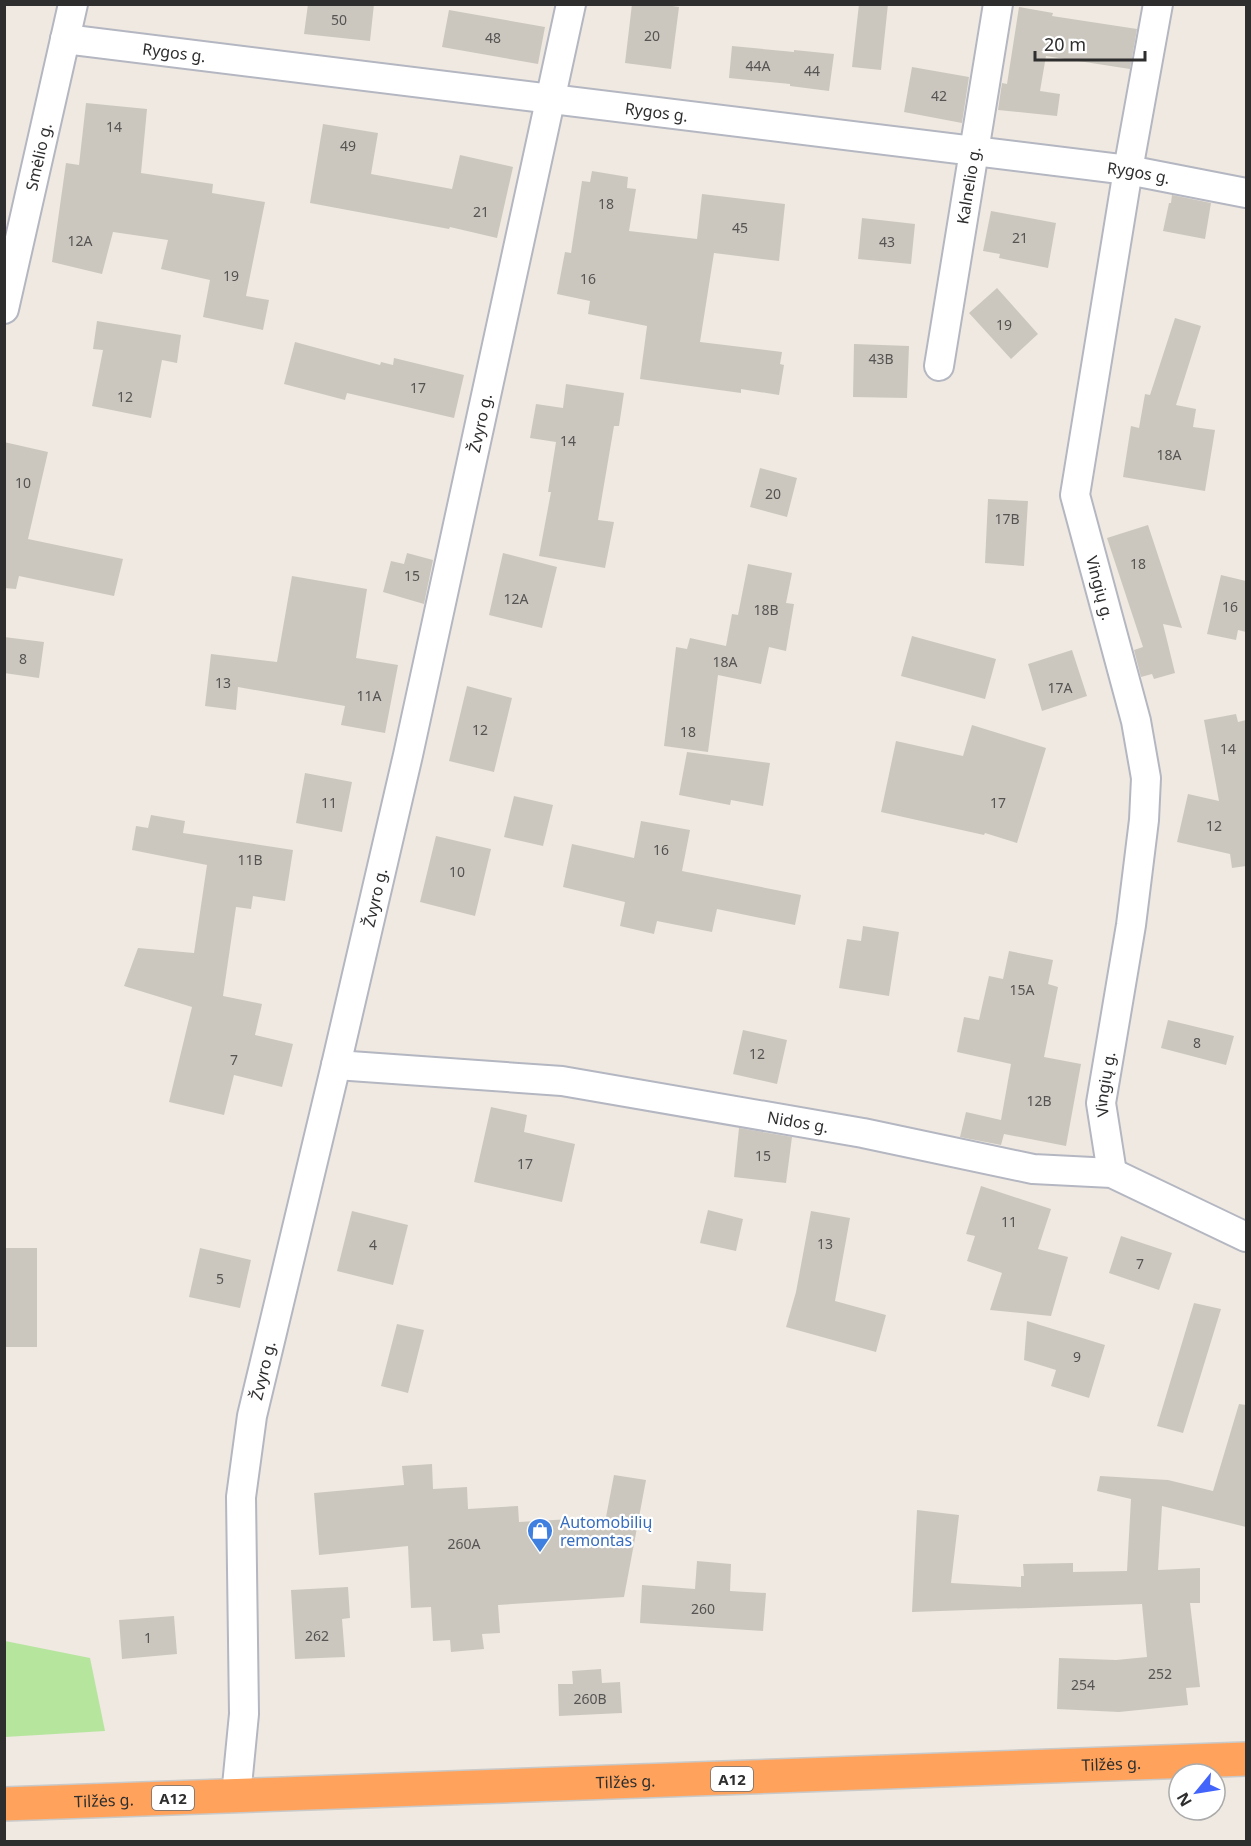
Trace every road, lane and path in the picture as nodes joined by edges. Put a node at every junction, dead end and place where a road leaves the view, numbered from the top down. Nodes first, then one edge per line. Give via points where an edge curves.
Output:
1 (73, 4) edge
2 (571, 4) edge
3 (998, 4) edge
4 (1158, 4) edge
5 (65, 39) junction
6 (550, 100) junction
7 (973, 152) junction
8 (1128, 170) junction
9 (1246, 193) edge
10 (4, 309) edge
11 (939, 366) dead end
12 (336, 1065) junction
13 (1112, 1173) junction
14 (1246, 1237) edge
15 (1246, 1759) edge
16 (236, 1796) junction
17 (4, 1804) edge

1 - 5 street, Smėlio g.
2 - 6 street, Žvyro g.
3 - 7 street, Kalnelio g.
4 - 8 street, Vingių g.
5 - 6 street, Rygos g.
5 - 10 street, Smėlio g.
6 - 7 street, Rygos g.
6 - 12 street, Žvyro g. via 408,755
7 - 8 street, Rygos g.
7 - 11 street, Kalnelio g.
8 - 9 street, Rygos g.
8 - 13 street, Vingių g. via 1075,495 1136,721 1146,778 1131,925 1101,1102
12 - 13 street, Nidos g. via 562,1082 863,1133 1033,1169
12 - 16 street, Žvyro g. via 252,1416 241,1497 244,1714
13 - 14 street, Nidos g.
15 - 16 highway, Tilžės g. / A12
16 - 17 highway, Tilžės g. / A12

